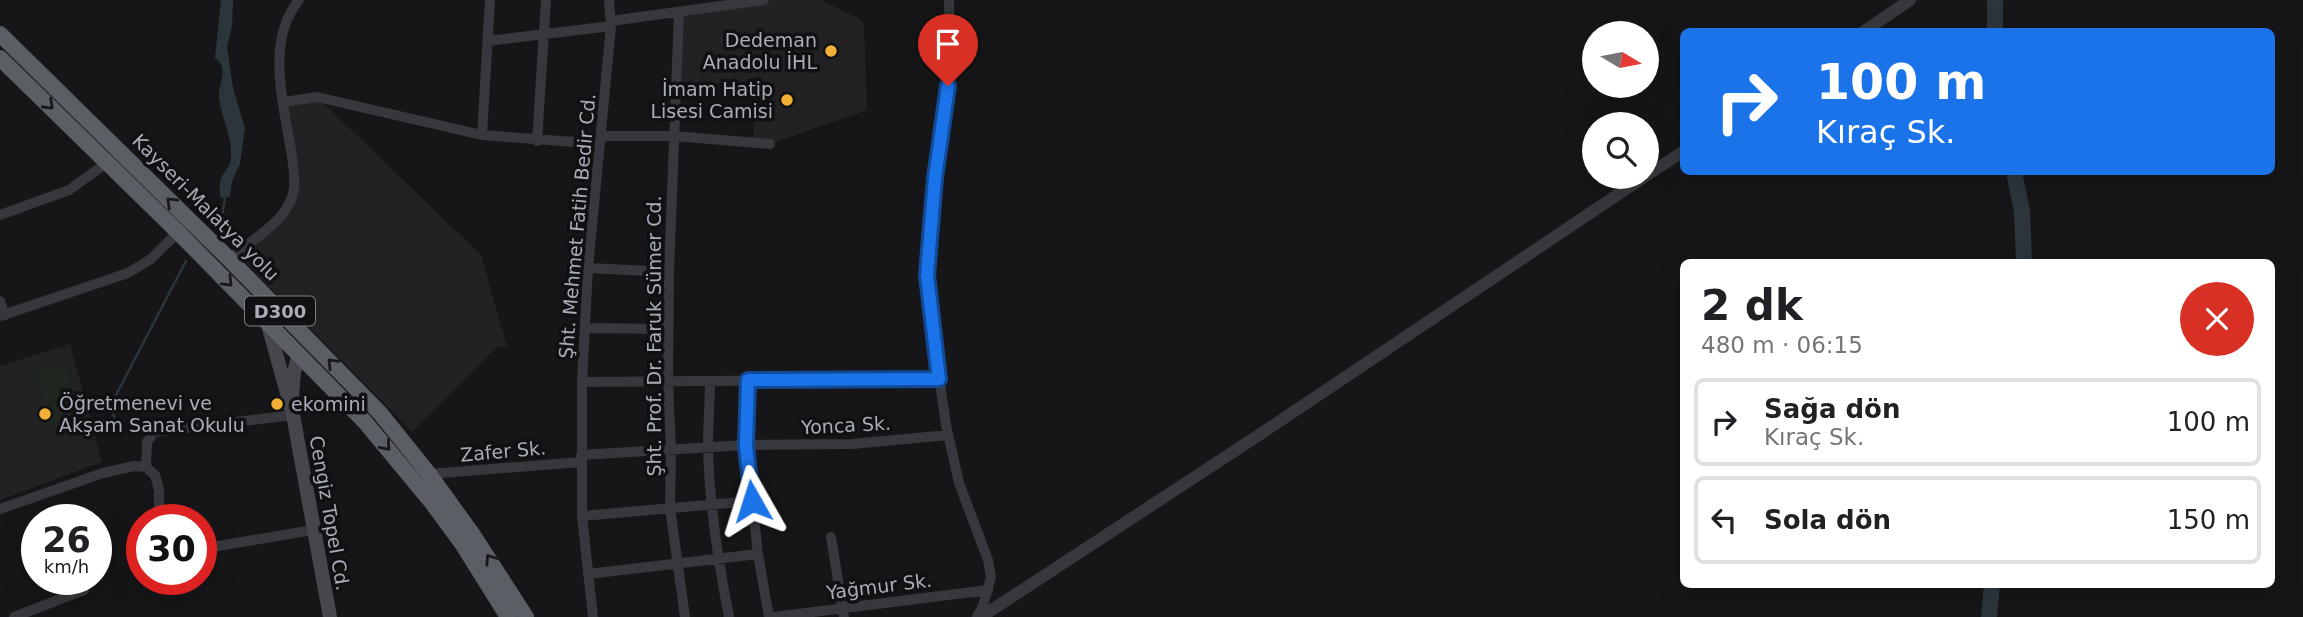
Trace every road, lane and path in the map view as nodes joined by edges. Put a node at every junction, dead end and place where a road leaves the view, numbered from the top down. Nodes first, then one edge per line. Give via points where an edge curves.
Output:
1 (299, 0) edge
2 (490, 0) edge
3 (546, 0) edge
4 (609, 0) edge
5 (764, 0) edge
6 (949, 0) edge
7 (1910, 0) edge
8 (679, 12) junction
9 (611, 24) junction
10 (1869, 28) edge
11 (0, 34) edge
12 (544, 34) junction
13 (488, 41) junction
14 (0, 58) edge
15 (284, 102) junction
16 (482, 135) junction
17 (674, 136) junction
18 (600, 140) junction
19 (537, 141) junction
20 (770, 144) dead end
21 (1680, 154) edge
22 (108, 162) junction
23 (1659, 167) edge
24 (1627, 189) edge
25 (0, 215) edge
26 (178, 232) junction
27 (229, 258) junction
28 (588, 268) junction
29 (669, 272) junction
30 (0, 301) edge
31 (3, 316) edge
32 (267, 321) junction
33 (585, 328) junction
34 (668, 328) junction
35 (299, 355) junction
36 (939, 379) junction
37 (748, 380) junction
38 (668, 381) junction
39 (710, 381) junction
40 (582, 382) junction
41 (293, 415) junction
42 (948, 435) junction
43 (746, 446) junction
44 (708, 447) junction
45 (671, 449) junction
46 (581, 458) junction
47 (146, 467) junction
48 (429, 474) junction
49 (752, 501) junction
50 (158, 504) edge
51 (713, 504) junction
52 (670, 508) junction
53 (0, 509) edge
54 (582, 516) junction
55 (313, 530) junction
56 (831, 537) dead end
57 (217, 546) edge
58 (758, 554) junction
59 (718, 560) junction
60 (677, 564) junction
61 (588, 574) junction
62 (988, 590) junction
63 (71, 595) edge
64 (843, 612) edge
65 (14, 617) edge
66 (330, 617) edge
67 (508, 617) edge
68 (526, 617) edge
69 (593, 617) edge
70 (685, 617) edge
71 (729, 617) edge
72 (772, 617) edge
73 (979, 617) edge

1 - 15 street via 282,33
2 - 13 street
3 - 12 street
4 - 9 street, Şht. Mehmet Fatih Bedir Cd.
5 - 8 street
6 - 36 street via 950,69 927,275
7 - 10 street
8 - 9 street
8 - 17 street, Şht. Prof. Dr. Faruk Sümer Cd.
9 - 12 street
9 - 18 street, Şht. Mehmet Fatih Bedir Cd.
27 -> 11 highway, Kayseri-Malatya yolu / D300
12 - 13 street
12 - 19 street
13 - 16 street
14 -> 22 highway, Kayseri-Malatya yolu / D300
15 - 16 street via 317,97
15 - 27 street via 293,196 281,216
16 - 19 street
17 - 18 street
17 - 20 street
17 - 29 street, Şht. Prof. Dr. Faruk Sümer Cd.
18 - 19 street
18 - 28 street, Şht. Mehmet Fatih Bedir Cd.
21 - 23 street
22 - 25 street via 69,190
22 - 26 highway, Kayseri-Malatya yolu / D300
24 - 73 street
26 - 31 street via 151,260 128,273
26 -> 32 highway, Kayseri-Malatya yolu / D300
48 -> 27 highway, Kayseri-Malatya yolu / D300 via 380,413
28 - 29 street
28 - 33 street, Şht. Mehmet Fatih Bedir Cd.
29 - 34 street, Şht. Prof. Dr. Faruk Sümer Cd.
30 - 31 street
32 - 35 highway, Kayseri-Malatya yolu / D300
32 - 41 main road
33 - 34 street
33 - 40 street, Şht. Mehmet Fatih Bedir Cd.
34 - 38 street, Şht. Prof. Dr. Faruk Sümer Cd.
35 - 41 main road
35 -> 67 highway, Kayseri-Malatya yolu / D300 via 400,463 463,545
36 - 37 street
36 - 42 street
37 - 39 street
37 - 43 street
38 - 39 street
38 - 40 street
38 - 45 street, Şht. Prof. Dr. Faruk Sümer Cd.
39 - 44 street
40 - 46 street, Şht. Mehmet Fatih Bedir Cd.
41 - 47 street via 153,432 147,442
41 - 55 main road, Cengiz Topel Cd.
42 - 43 street, Yonca Sk. via 852,444
42 - 62 street via 965,502 988,560
43 - 44 street, Zafer Sk.
43 - 49 street
44 - 45 street, Zafer Sk.
44 - 51 street
45 - 46 street, Zafer Sk.
45 - 52 street, Şht. Prof. Dr. Faruk Sümer Cd.
46 - 48 street, Zafer Sk.
46 - 54 street, Şht. Mehmet Fatih Bedir Cd.
47 - 50 street via 157,480
47 - 53 street via 118,469
68 -> 48 highway, Kayseri-Malatya yolu / D300
49 - 51 street
49 - 58 street
51 - 52 street
51 - 59 street
52 - 54 street
52 - 60 street, Şht. Prof. Dr. Faruk Sümer Cd.
54 - 61 street, Şht. Mehmet Fatih Bedir Cd.
55 - 57 street
55 - 66 main road, Cengiz Topel Cd.
56 - 64 street
58 - 59 street
58 - 72 street
59 - 60 street
59 - 71 street
60 - 61 street
60 - 70 street, Şht. Prof. Dr. Faruk Sümer Cd.
61 - 69 street, Şht. Mehmet Fatih Bedir Cd.
62 - 64 street, Yağmur Sk.
62 - 73 street
63 - 65 street
64 - 72 street, Yağmur Sk.

